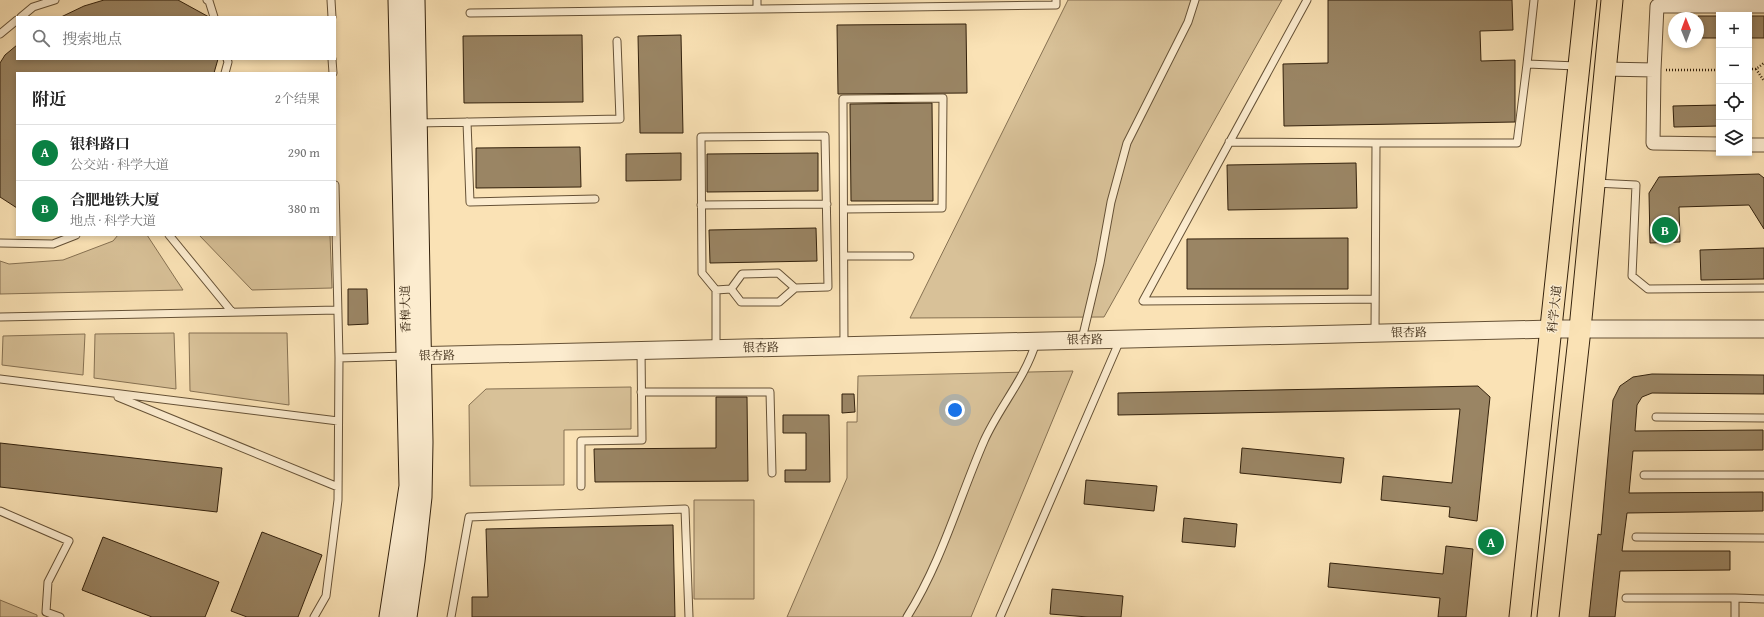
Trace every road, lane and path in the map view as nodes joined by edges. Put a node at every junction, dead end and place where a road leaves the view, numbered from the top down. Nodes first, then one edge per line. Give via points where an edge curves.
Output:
1 (55, 0) edge
2 (207, 0) edge
3 (331, 0) edge
4 (398, 0) edge
5 (415, 0) edge
6 (757, 0) edge
7 (1056, 0) edge
8 (1195, 0) edge
9 (1307, 0) edge
10 (1534, 0) edge
11 (1586, 0) edge
12 (1612, 0) edge
13 (1764, 6) edge
14 (757, 9) junction
15 (470, 13) dead end
16 (22, 16) edge
17 (214, 16) edge
18 (332, 16) edge
19 (16, 21) edge
20 (0, 34) edge
21 (617, 41) dead end
22 (227, 60) edge
23 (332, 60) edge
24 (1764, 63) edge
25 (1527, 64) junction
26 (1579, 66) junction
27 (1752, 69) edge
28 (1756, 69) junction
29 (1605, 70) junction
30 (1654, 70) junction
31 (1716, 70) edge
32 (225, 72) edge
33 (333, 72) edge
34 (1764, 81) edge
35 (467, 122) junction
36 (417, 123) junction
37 (1230, 142) junction
38 (1376, 143) junction
39 (1716, 144) edge
40 (1752, 145) edge
41 (1764, 145) edge
42 (1594, 183) junction
43 (595, 199) dead end
44 (827, 204) junction
45 (701, 205) junction
46 (844, 209) junction
47 (336, 227) edge
48 (73, 236) edge
49 (170, 236) edge
50 (0, 244) edge
51 (844, 256) junction
52 (910, 256) dead end
53 (795, 288) junction
54 (1764, 288) edge
55 (731, 289) junction
56 (716, 290) junction
57 (1375, 299) junction
58 (338, 310) junction
59 (232, 312) junction
60 (0, 317) edge
61 (1552, 329) junction
62 (1580, 329) junction
63 (1764, 329) edge
64 (1375, 333) junction
65 (1121, 338) junction
66 (1082, 339) junction
67 (1036, 340) junction
68 (844, 345) junction
69 (716, 348) junction
70 (641, 350) junction
71 (414, 355) junction
72 (338, 358) junction
73 (0, 379) edge
74 (641, 392) junction
75 (109, 393) junction
76 (1656, 417) dead end
77 (1764, 418) edge
78 (338, 421) junction
79 (772, 473) dead end
80 (1644, 475) dead end
81 (1764, 476) edge
82 (582, 486) dead end
83 (338, 487) junction
84 (0, 512) edge
85 (1636, 536) dead end
86 (1764, 538) edge
87 (1626, 598) dead end
88 (1734, 598) junction
89 (1764, 598) edge
90 (60, 617) edge
91 (314, 617) edge
92 (389, 617) edge
93 (407, 617) edge
94 (451, 617) edge
95 (689, 617) edge
96 (908, 617) edge
97 (1000, 617) edge
98 (1520, 617) edge
99 (1548, 617) edge
100 (1735, 617) edge

1 - 16 lane via 33,7
2 - 17 lane
3 - 18 lane
4 - 71 main road, 香樟大道
5 - 36 main road, 香樟大道
6 - 14 lane
7 - 14 lane via 1056,5
8 - 66 lane via 1188,22 1127,143 1111,202
9 - 37 lane
10 - 25 lane
11 - 26 main road, 科学大道
12 - 29 main road
13 - 30 street via 1657,6
14 - 15 lane
19 - 20 lane
21 - 35 lane via 620,119
22 - 32 lane
23 - 33 lane
24 - 28 path
25 - 26 lane
25 - 38 lane via 1518,143
26 - 61 main road, 科学大道
27 - 28 path
28 - 34 path
29 - 30 street
29 - 42 main road
30 - 31 path
30 - 39 street via 1653,144
35 - 36 lane
35 - 43 lane via 470,202
36 - 71 main road, 香樟大道
37 - 38 lane
37 - 57 lane via 1143,301
38 - 57 lane
40 - 41 street
42 - 54 lane via 1636,186 1632,276 1648,289
42 - 62 main road
44 - 45 lane
44 - 45 lane via 825,136 701,137
44 - 53 lane via 828,287
45 - 56 lane via 702,273
46 - 46 lane via 843,100 943,98 942,208
46 - 51 lane
47 - 58 lane
48 - 50 lane via 53,244
49 - 59 lane
51 - 52 lane
51 - 68 lane
53 - 55 lane via 779,302 741,302
53 - 55 lane via 778,273 742,274
55 - 56 lane
56 - 69 lane
57 - 64 lane
58 - 59 lane
58 - 72 lane
59 - 60 lane
61 - 62 street, 银杏路
61 - 64 street, 银杏路
61 - 98 main road, 科学大道
62 - 63 street, 银杏路
62 - 99 main road
64 - 65 street, 银杏路
65 - 66 street, 银杏路
65 - 97 lane
66 - 67 street, 银杏路
67 - 68 street, 银杏路
67 - 96 lane via 1030,360 984,440 944,548 923,593
68 - 69 street, 银杏路
69 - 70 street, 银杏路
70 - 71 street, 银杏路
70 - 74 lane
71 - 72 lane
71 - 92 main road, 香樟大道 via 409,486
71 - 93 main road, 香樟大道 via 422,497
72 - 78 lane
73 - 75 lane
74 - 79 lane via 770,392
74 - 82 lane via 642,440 581,441
75 - 78 lane
75 - 83 lane
76 - 77 lane
78 - 83 lane
80 - 81 lane
83 - 91 lane via 326,596
84 - 90 lane via 69,541 48,582 46,612
85 - 86 lane
87 - 88 lane
88 - 89 lane
88 - 100 lane
94 - 95 lane via 469,517 685,509

